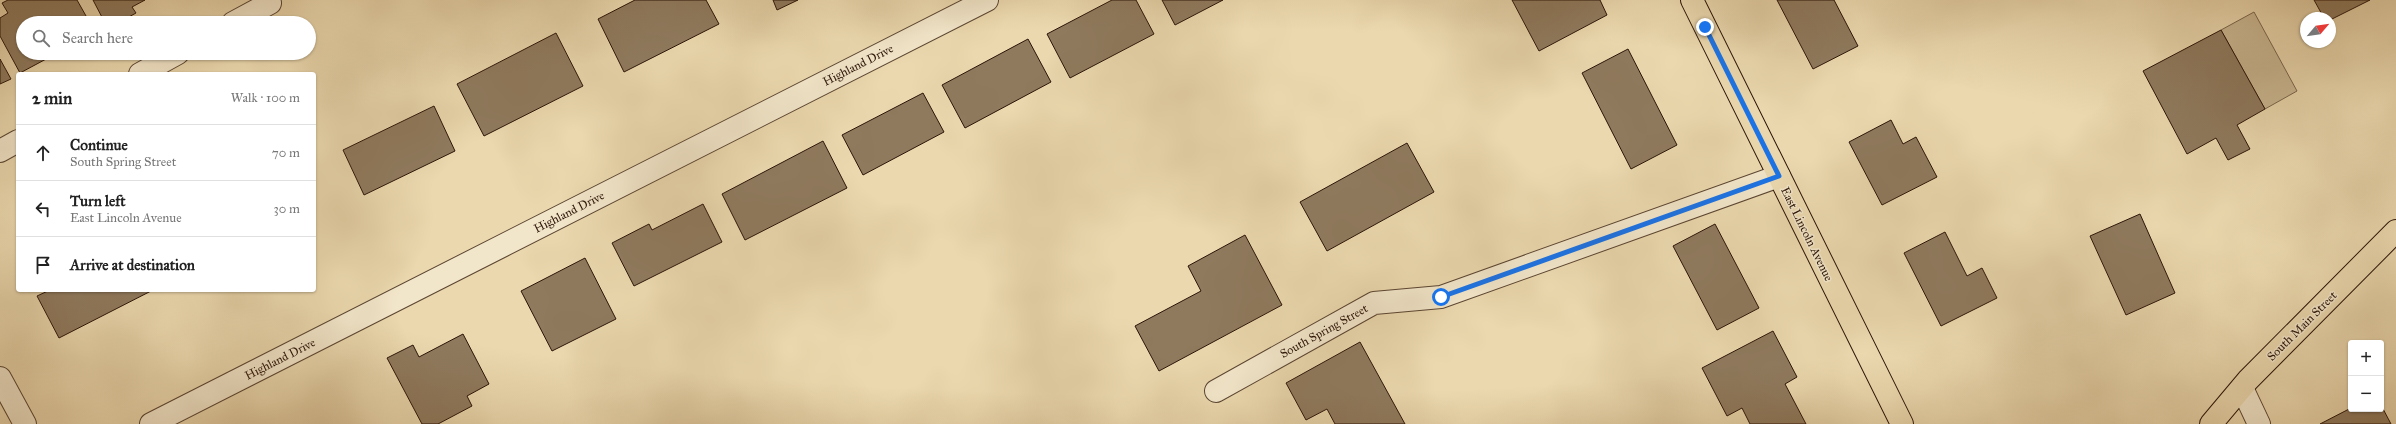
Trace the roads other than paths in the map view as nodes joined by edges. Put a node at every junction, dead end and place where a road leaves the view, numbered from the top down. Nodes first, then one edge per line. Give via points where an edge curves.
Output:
1 (987, 0) edge
2 (1692, 0) edge
3 (270, 3) dead end
4 (246, 16) edge
5 (165, 60) edge
6 (144, 72) edge
7 (16, 142) edge
8 (0, 151) edge
9 (1779, 176) junction
10 (2396, 232) edge
11 (0, 378) edge
12 (2242, 388) junction
13 (1216, 391) dead end
14 (25, 424) edge
15 (151, 424) edge
16 (1902, 424) edge
17 (2211, 424) edge
18 (2260, 424) edge

1 - 15 street, Highland Drive
2 - 9 main road, East Lincoln Avenue
3 - 4 street
5 - 6 street
7 - 8 street
9 - 13 street, South Spring Street via 1441,297 1374,303
9 - 16 main road, East Lincoln Avenue
10 - 12 main road, South Main Street
11 - 14 street
12 - 17 main road, South Main Street
12 - 18 street

